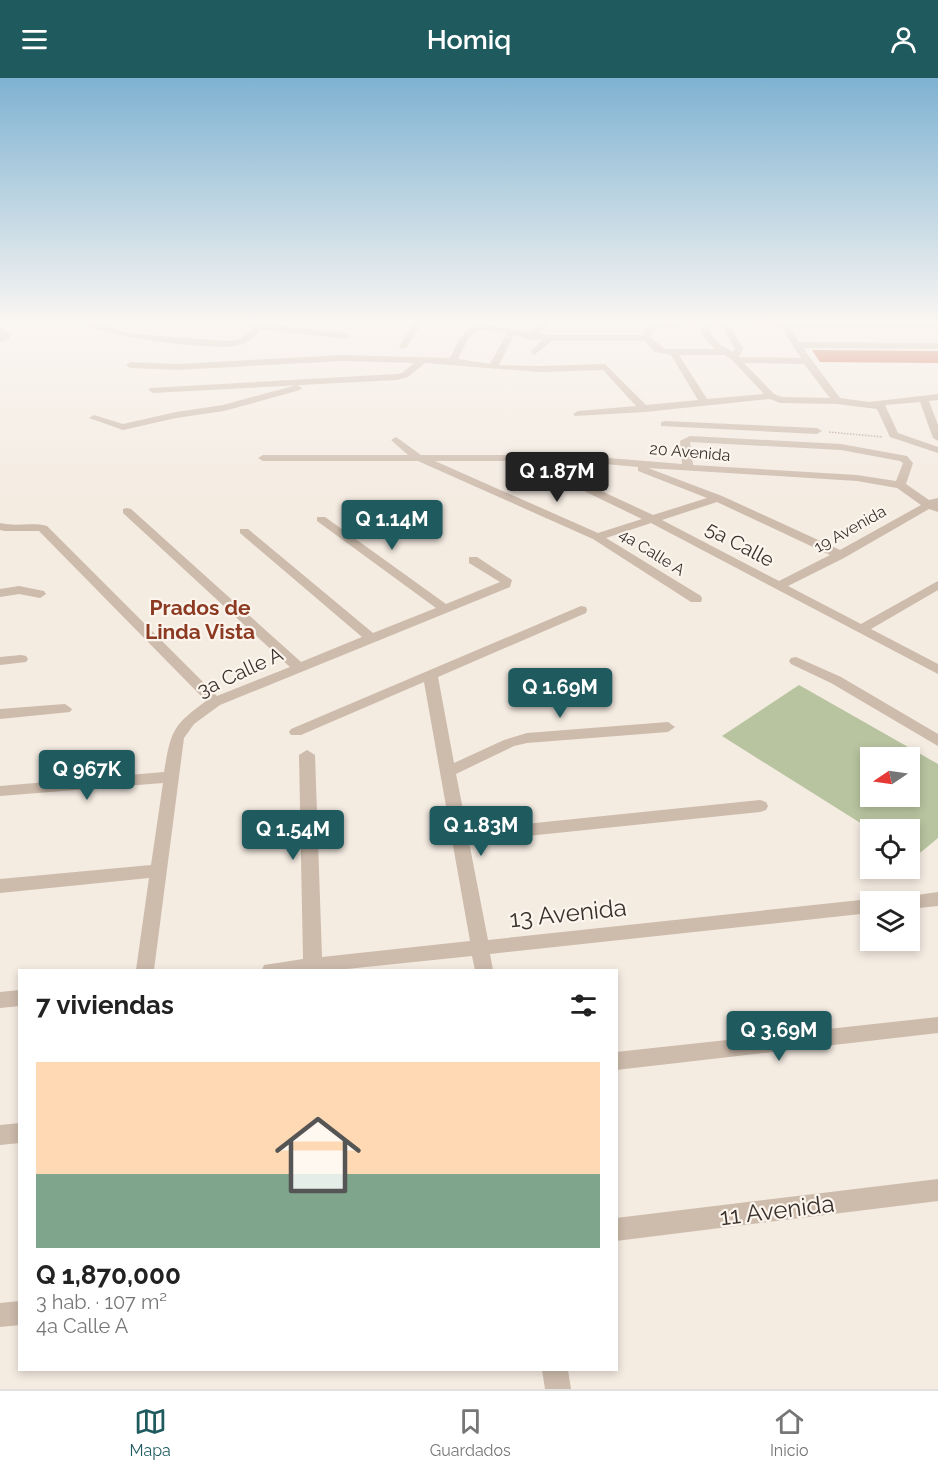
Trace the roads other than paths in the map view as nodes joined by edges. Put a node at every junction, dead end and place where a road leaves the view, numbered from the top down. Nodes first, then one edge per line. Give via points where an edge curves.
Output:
1 (304, 383) edge
2 (308, 383) edge
3 (620, 383) edge
4 (693, 383) edge
5 (759, 383) edge
6 (824, 383) edge
7 (153, 390) dead end
8 (771, 396) junction
9 (938, 397) edge
10 (923, 398) junction
11 (837, 401) junction
12 (704, 402) junction
13 (873, 404) junction
14 (645, 409) junction
15 (578, 414) dead end
16 (94, 418) dead end
17 (665, 424) dead end
18 (817, 431) road end
19 (938, 438) edge
20 (396, 440) dead end
21 (938, 450) edge
22 (417, 457) junction
23 (263, 458) dead end
24 (522, 458) junction
25 (621, 461) junction
26 (688, 468) junction
27 (900, 485) junction
28 (718, 498) junction
29 (934, 504) edge
30 (127, 511) dead end
31 (321, 519) dead end
32 (652, 519) junction
33 (0, 526) edge
34 (244, 531) dead end
35 (597, 537) junction
36 (840, 555) junction
37 (473, 560) dead end
38 (938, 585) edge
39 (778, 586) junction
40 (0, 593) edge
41 (40, 594) dead end
42 (696, 599) dead end
43 (444, 608) junction
44 (581, 610) dead end
45 (861, 630) junction
46 (372, 639) junction
47 (21, 659) dead end
48 (0, 661) edge
49 (796, 661) dead end
50 (299, 668) junction
51 (938, 670) edge
52 (430, 674) junction
53 (215, 702) junction
54 (65, 708) dead end
55 (0, 714) edge
56 (668, 727) dead end
57 (296, 732) dead end
58 (938, 741) edge
59 (307, 755) dead end
60 (448, 772) junction
61 (172, 777) junction
62 (0, 791) edge
63 (759, 806) dead end
64 (459, 837) junction
65 (159, 871) junction
66 (0, 886) edge
67 (938, 899) edge
68 (920, 901) edge
69 (860, 907) edge
70 (480, 948) junction
71 (313, 966) junction
72 (145, 969) edge
73 (282, 969) edge
74 (484, 969) edge
75 (18, 998) edge
76 (0, 1000) edge
77 (938, 1025) edge
78 (618, 1061) edge
79 (18, 1133) edge
80 (0, 1135) edge
81 (938, 1190) edge
82 (618, 1230) edge
83 (18, 1312) edge
84 (0, 1315) edge
85 (555, 1371) edge
86 (558, 1389) edge

1 - 7 street
2 - 16 street via 289,392 224,408 123,428
3 - 14 street
4 - 12 street
5 - 8 street
6 - 11 street
8 - 11 street
8 - 12 street
9 - 10 street
10 - 13 street
10 - 19 street
11 - 13 street
12 - 14 street
13 - 21 street via 884,409 890,431 900,439
14 - 15 street
17 - 18 street
20 - 22 street, 4a Calle A
22 - 23 street, 20 Avenida
22 - 24 street, 20 Avenida
22 - 35 street, 4a Calle A
24 - 25 street, 20 Avenida
24 - 32 street, 5a Calle
25 - 26 street, 20 Avenida
25 - 28 street
26 - 27 street, 20 Avenida via 857,477
26 - 27 street via 687,440 840,447 903,458 908,462
27 - 29 street, 20 Avenida
28 - 32 street
28 - 36 street
29 - 36 street, 19 Avenida
30 - 50 street
31 - 43 street
32 - 35 street
32 - 39 street, 5a Calle
33 - 53 street via 43,528
34 - 46 street
35 - 42 street, 4a Calle A
36 - 39 street, 19 Avenida
37 - 43 street, 3a Calle A via 506,580 506,584
38 - 45 street
39 - 45 street, 5a Calle
40 - 41 street via 19,590
43 - 46 street, 3a Calle A
44 - 52 street
45 - 51 street, 5a Calle
46 - 50 street, 3a Calle A
47 - 48 street
49 - 58 street via 836,680
50 - 53 street, 3a Calle A
52 - 57 street
52 - 60 street
53 - 61 street, 3a Calle A via 189,721 177,738
54 - 55 street
56 - 60 street via 527,738
59 - 71 street
60 - 64 street
61 - 62 street
61 - 65 street, 3a Calle A
63 - 64 street
64 - 70 street
65 - 66 street
65 - 72 street, 3a Calle A
67 - 68 street
69 - 70 street, 13 Avenida
70 - 71 street, 13 Avenida
70 - 74 street
71 - 73 street, 13 Avenida
75 - 76 street
77 - 78 street
79 - 80 street
81 - 82 street, 11 Avenida
83 - 84 street
85 - 86 street

